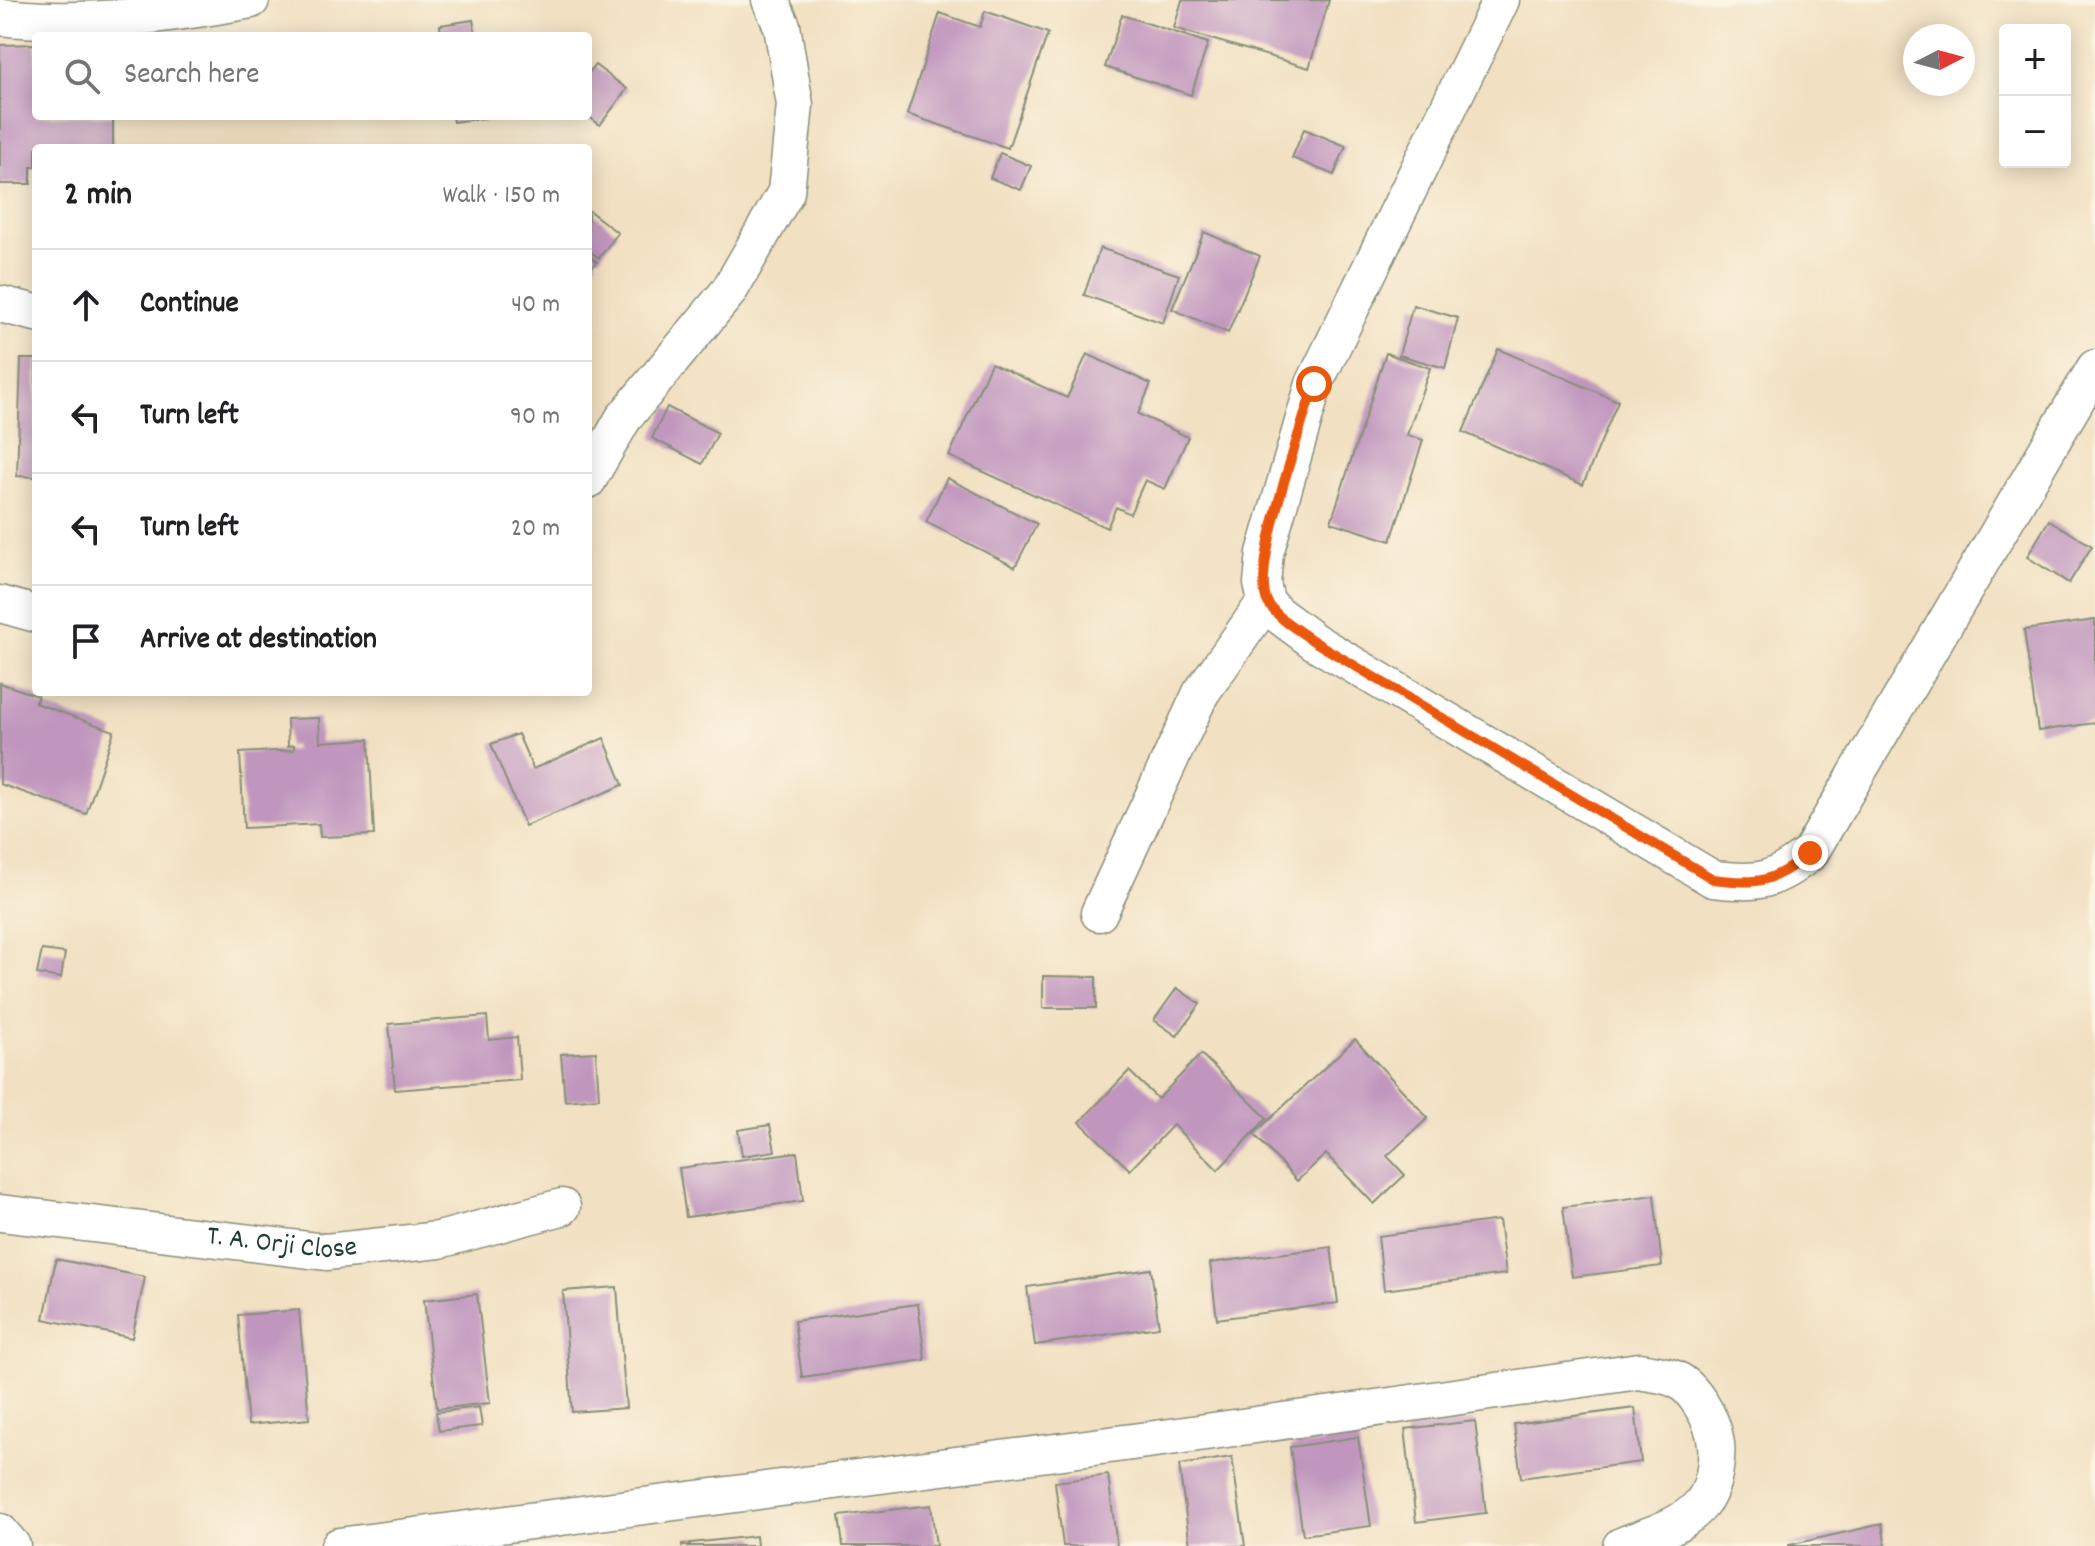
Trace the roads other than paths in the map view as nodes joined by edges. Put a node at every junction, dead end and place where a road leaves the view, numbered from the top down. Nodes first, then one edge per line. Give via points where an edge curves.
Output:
1 (251, 0) edge
2 (770, 0) edge
3 (1501, 0) edge
4 (0, 17) edge
5 (0, 304) edge
6 (32, 312) edge
7 (2095, 368) edge
8 (592, 473) edge
9 (1266, 601) junction
10 (0, 604) edge
11 (32, 613) edge
12 (1099, 913) dead end
13 (562, 1207) dead end
14 (0, 1213) edge
15 (0, 1532) edge
16 (12, 1546) edge
17 (339, 1546) edge
18 (1621, 1546) edge

1 - 4 street via 183,13 40,21
2 - 8 street via 782,26 795,105 786,192 729,291 623,419
3 - 9 street via 1314,384 1265,553
5 - 6 street
7 - 9 street via 1810,853 1782,875 1745,883 1713,879 1315,642
9 - 12 street via 1201,693
10 - 11 street
13 - 14 street, T. A. Orji Close via 439,1240 326,1252
15 - 16 street
17 - 18 street via 1639,1371 1677,1379 1701,1403 1716,1438 1711,1487 1702,1503 1677,1524

